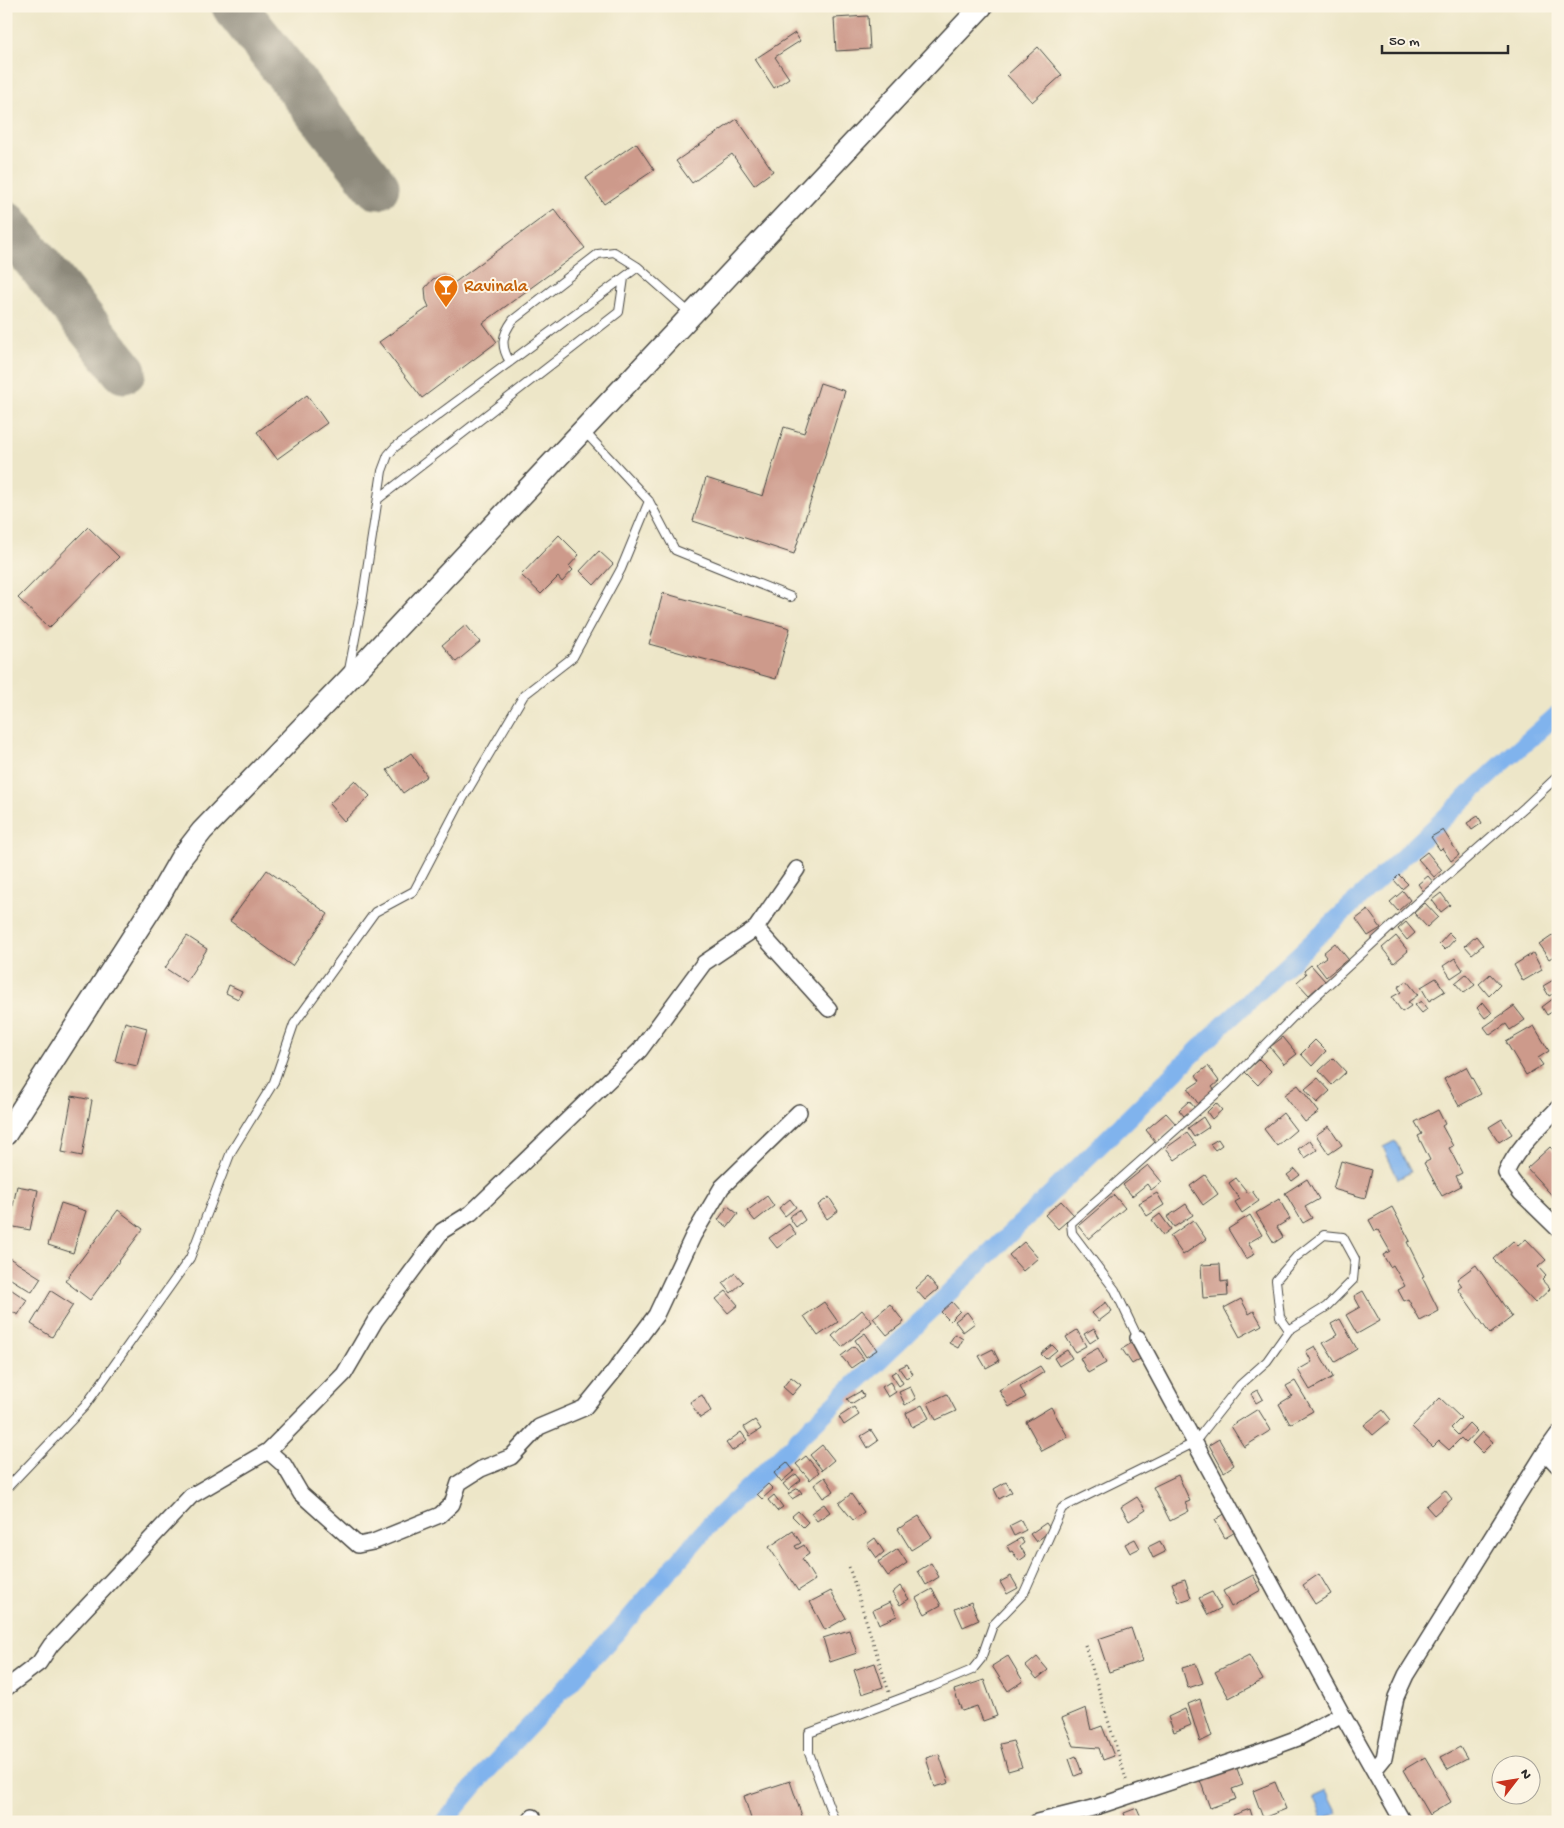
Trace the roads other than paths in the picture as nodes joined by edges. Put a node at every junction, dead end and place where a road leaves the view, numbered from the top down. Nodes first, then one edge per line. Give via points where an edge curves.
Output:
1 (982, 6) edge
2 (638, 267) junction
3 (624, 278) junction
4 (691, 315) junction
5 (510, 362) junction
6 (583, 430) junction
7 (378, 499) junction
8 (649, 500) junction
9 (792, 598) dead end
10 (347, 681) junction
11 (1558, 776) edge
12 (797, 869) dead end
13 (756, 928) junction
14 (829, 1009) dead end
15 (1558, 1108) edge
16 (799, 1112) dead end
17 (6, 1134) edge
18 (1558, 1229) edge
19 (1289, 1330) junction
20 (1138, 1338) joint
21 (1558, 1434) edge
22 (1194, 1443) junction
23 (268, 1452) junction
24 (1545, 1452) junction
25 (1558, 1466) edge
26 (6, 1489) edge
27 (6, 1688) edge
28 (1342, 1714) junction
29 (1375, 1769) junction
30 (835, 1822) edge
31 (1037, 1822) edge
32 (1403, 1822) edge

1 - 4 main road
2 - 3 lane
2 - 4 lane
2 - 5 lane via 614,252 598,254 513,320 504,332 504,352
3 - 5 lane
3 - 7 lane via 619,312
4 - 6 main road
5 - 7 lane via 388,455 382,470
6 - 8 lane
6 - 10 main road
7 - 10 lane
8 - 9 lane via 674,550
8 - 26 lane via 621,569 573,657 524,695 414,891 376,912 294,1024 274,1082 232,1152 190,1258 85,1406
10 - 17 main road via 202,831 181,858
11 - 20 lane via 1293,1017 1226,1085 1071,1223 1072,1233 1115,1290
12 - 13 street
13 - 14 street
13 - 23 street via 704,963 640,1050 471,1213 442,1231 375,1321 344,1374
15 - 18 street via 1527,1140 1506,1173 1521,1193
16 - 23 street via 722,1187 693,1236 656,1315 584,1408 540,1426 511,1457 481,1469 459,1483 452,1504 440,1514 358,1545 301,1494 284,1465
19 - 19 lane via 1326,1307 1353,1280 1355,1259 1343,1238 1324,1235 1296,1257 1276,1280 1280,1317
19 - 22 lane via 1267,1361 1240,1384
20 - 22 street
21 - 24 street
22 - 28 street
22 - 30 lane via 1062,1508 1024,1593 993,1625 981,1659 972,1670 809,1733 809,1753
23 - 27 street via 190,1496 50,1645 38,1664
24 - 25 street
24 - 29 street via 1406,1675 1396,1697 1384,1758
28 - 29 street
28 - 31 street via 1272,1748 1093,1808
29 - 32 street

